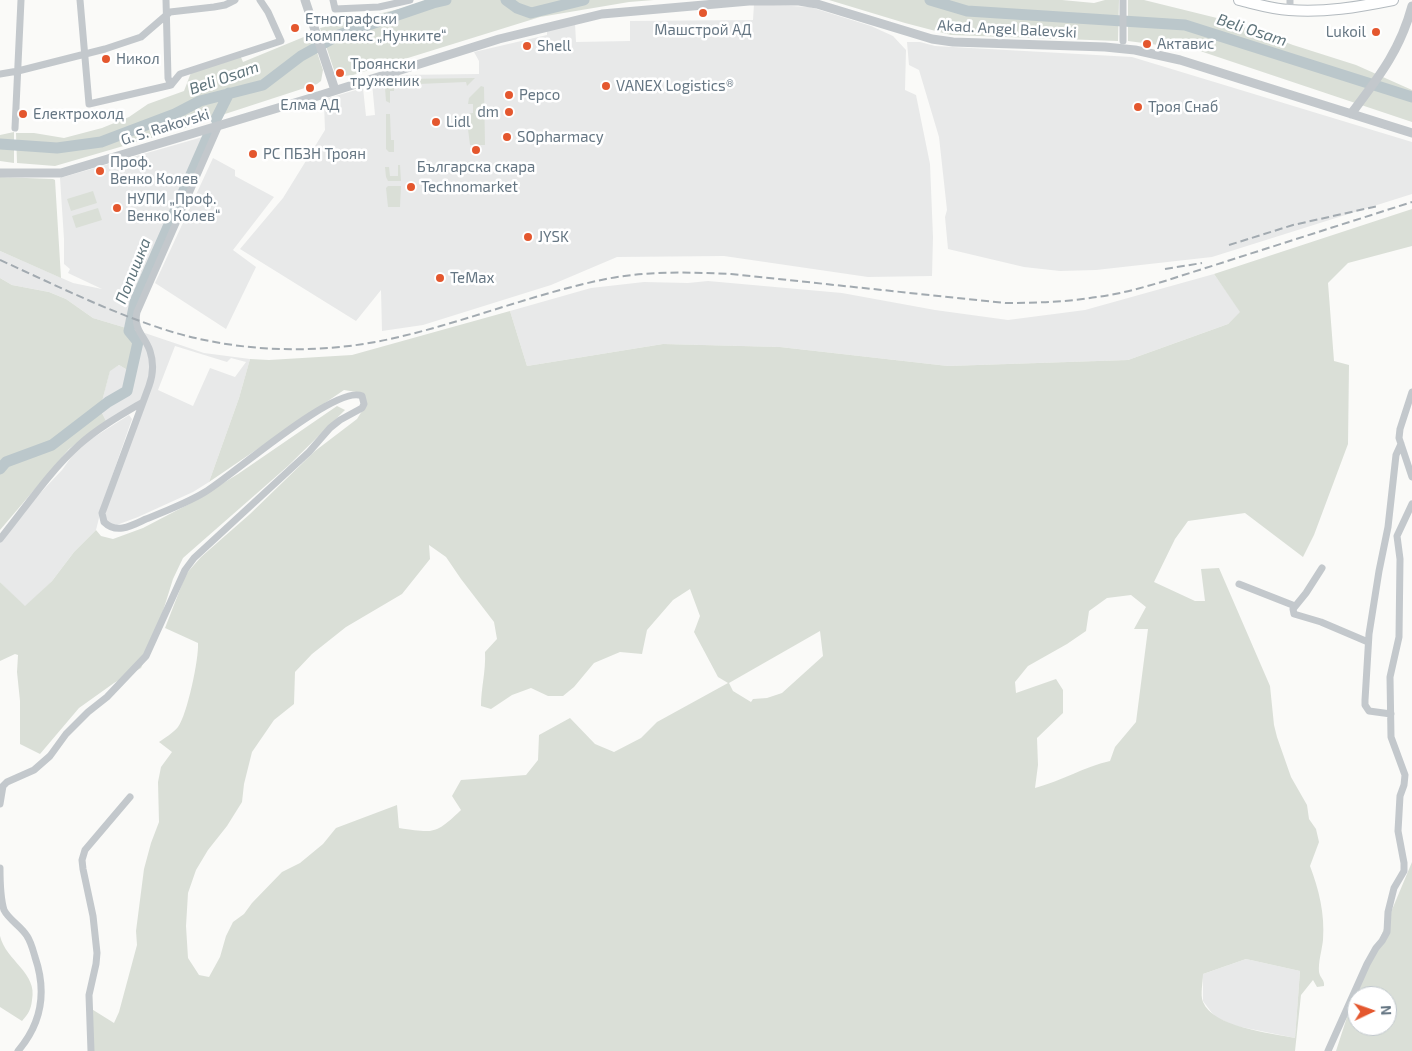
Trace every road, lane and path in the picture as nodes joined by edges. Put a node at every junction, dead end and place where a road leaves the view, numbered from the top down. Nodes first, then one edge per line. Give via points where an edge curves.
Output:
1 (21, 0) edge
2 (80, 0) edge
3 (166, 0) edge
4 (234, 0) edge
5 (260, 0) edge
6 (305, 0) edge
7 (333, 0) edge
8 (410, 0) edge
9 (1123, 0) edge
10 (1239, 0) edge
11 (1393, 0) edge
12 (1290, 5) edge
13 (1412, 6) edge
14 (166, 16) junction
15 (1123, 40) dead end
16 (85, 53) junction
17 (18, 72) junction
18 (0, 74) edge
19 (171, 85) junction
20 (336, 90) junction
21 (1354, 110) junction
22 (219, 125) junction
23 (15, 128) dead end
24 (1412, 133) edge
25 (0, 173) edge
26 (1412, 392) edge
27 (144, 402) junction
28 (1401, 444) junction
29 (1412, 477) edge
30 (1412, 504) edge
31 (0, 539) edge
32 (1322, 568) dead end
33 (1239, 584) dead end
34 (1295, 606) junction
35 (1368, 642) junction
36 (1390, 714) junction
37 (130, 797) dead end
38 (0, 804) edge
39 (0, 868) edge
40 (18, 1051) edge
41 (91, 1051) edge
42 (1328, 1051) edge

1 - 17 street
2 - 16 street
3 - 14 street
4 - 14 street via 225,5 170,12
5 - 19 street via 281,41 180,74
6 - 20 street
7 - 8 street via 335,9 379,7
9 - 15 street
10 - 12 main road
11 - 12 main road via 1345,9
13 - 21 street via 1399,45
14 - 16 street via 141,37
14 - 19 street
16 - 17 street
16 - 19 street via 89,104
17 - 18 street
17 - 23 street
20 - 21 street, Akad. Angel Balevski via 499,39 602,14 691,4 781,0 817,4 901,31 953,42 1135,50
20 - 22 street, G. S. Rakovski
21 - 24 street, Akad. Angel Balevski
22 - 25 street, G. S. Rakovski via 61,173
22 - 27 street via 137,312 136,326 150,351 152,363
26 - 28 street via 1400,429
27 - 31 street via 98,430 71,453
27 - 38 street via 102,514 104,522 115,528 125,528 205,492 292,428 342,397 356,394 362,396 364,404 330,428 309,452 194,558 185,570 146,656 108,698 66,734 50,756 34,770 3,786
28 - 29 street
28 - 35 street via 1396,455 1384,554
30 - 36 street via 1397,536 1400,559 1399,637 1390,677
32 - 34 street
33 - 34 street
34 - 35 street via 1293,612 1296,616 1321,622
35 - 36 street via 1365,705 1369,711
36 - 42 street via 1392,744 1405,775 1398,814 1404,870 1394,888 1387,932 1367,964
37 - 41 street via 85,850 82,860 97,953 89,994
39 - 40 street via 5,912 29,938 42,996 34,1027

